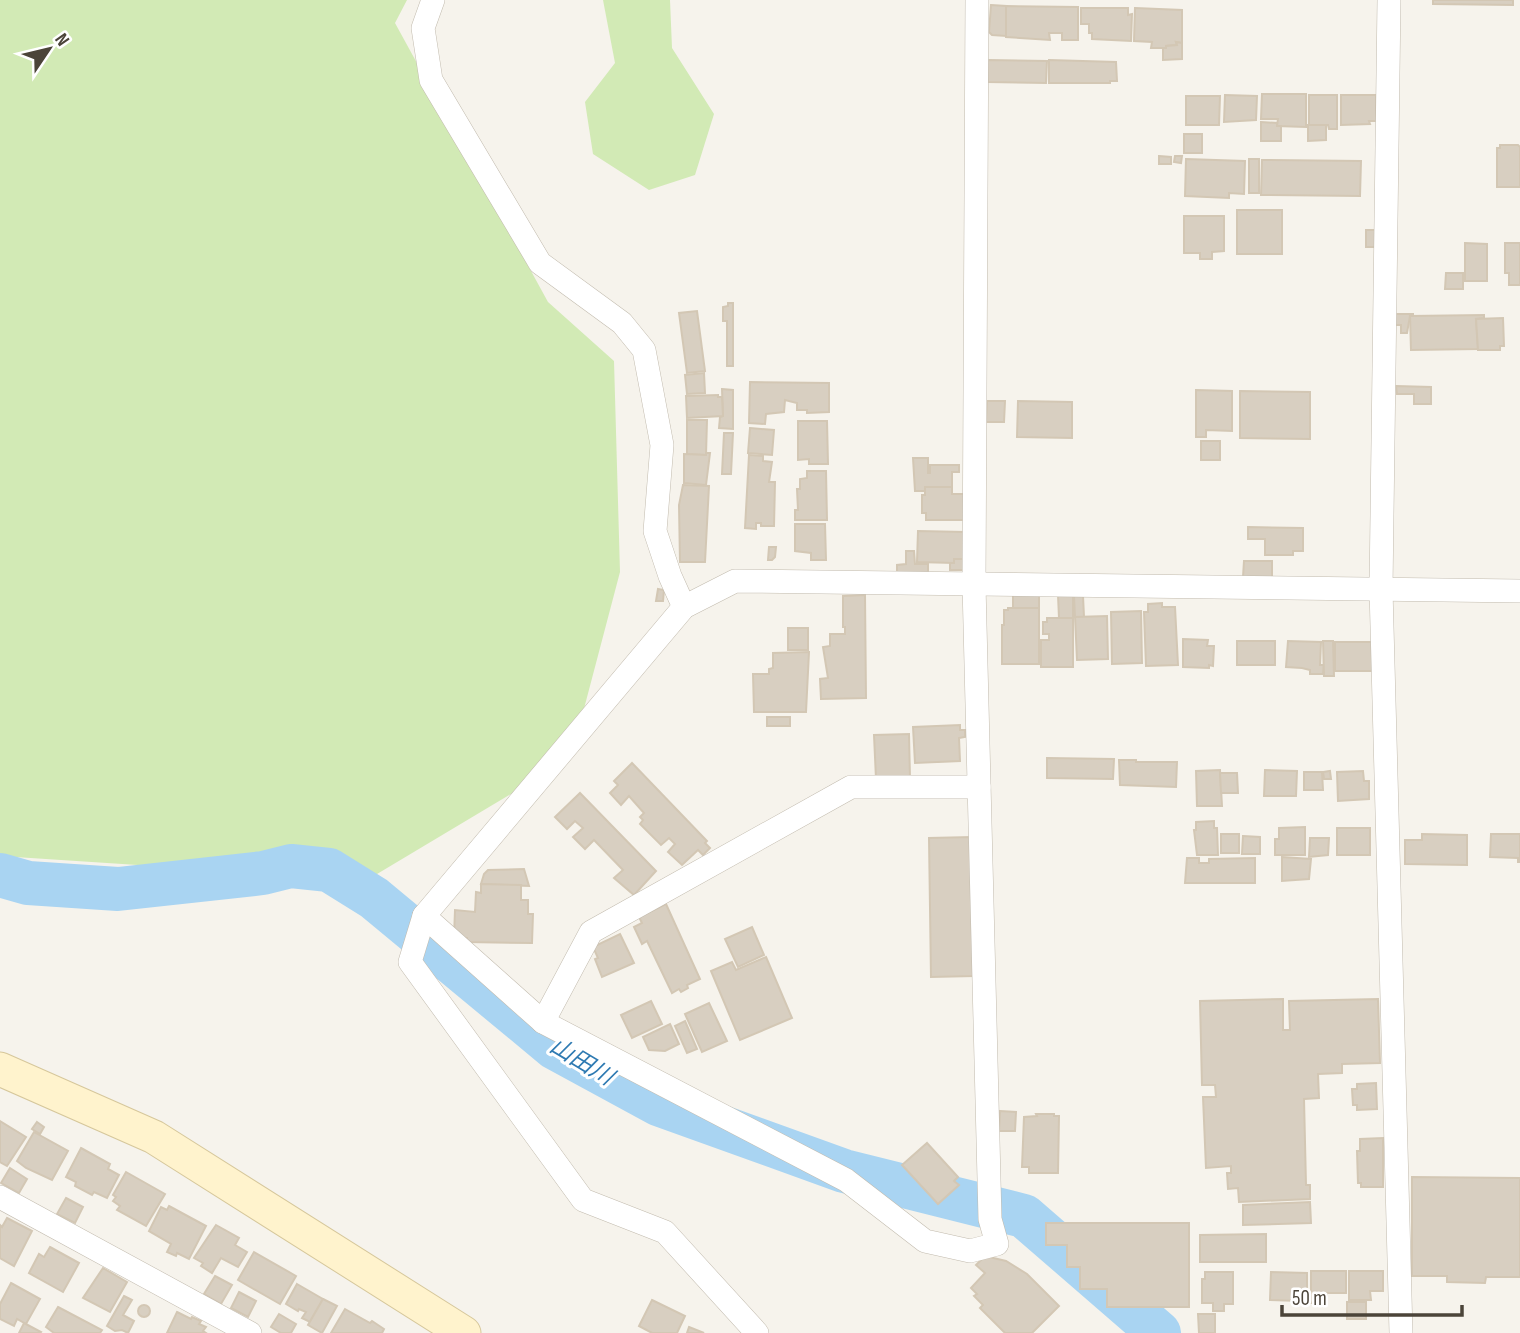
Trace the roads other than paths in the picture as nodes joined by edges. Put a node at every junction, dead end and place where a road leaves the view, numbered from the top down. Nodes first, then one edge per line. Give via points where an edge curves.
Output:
1 (433, 0) edge
2 (976, 0) edge
3 (1389, 0) edge
4 (974, 585) junction
5 (1381, 589) junction
6 (1520, 591) edge
7 (684, 607) junction
8 (979, 787) junction
9 (424, 916) junction
10 (543, 1022) junction
11 (0, 1069) edge
12 (0, 1197) edge
13 (243, 1331) edge
14 (464, 1333) edge
15 (757, 1333) edge
16 (1401, 1333) edge

1 - 7 street via 423,28 431,80 540,262 622,323 644,350 662,445 655,531
2 - 4 street
3 - 5 street
4 - 5 street
4 - 7 street via 735,581
4 - 8 street
5 - 6 street
5 - 16 street
7 - 9 street
8 - 10 street via 851,787 590,932
8 - 10 street via 990,1219 997,1244 970,1251 925,1241 846,1180
9 - 10 street
9 - 15 street via 410,962 583,1200 665,1232
11 - 14 street via 154,1137
12 - 13 street

